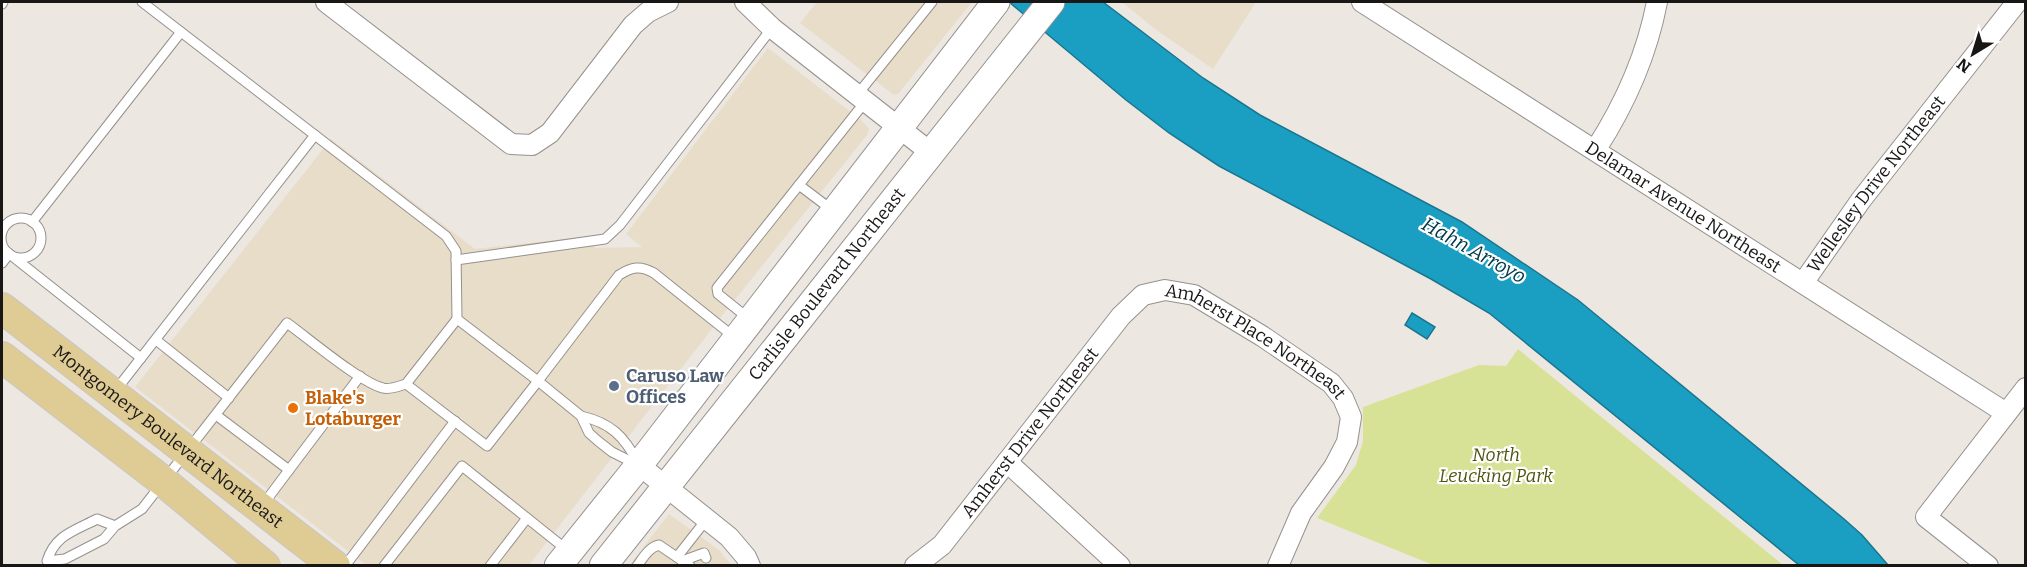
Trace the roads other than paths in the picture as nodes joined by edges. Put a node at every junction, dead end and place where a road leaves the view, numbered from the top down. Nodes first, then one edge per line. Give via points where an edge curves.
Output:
1 (142, 2) edge
2 (326, 2) edge
3 (668, 2) edge
4 (745, 2) edge
5 (932, 2) edge
6 (1051, 2) edge
7 (1362, 2) edge
8 (1658, 2) edge
9 (2017, 2) edge
10 (991, 3) edge
11 (772, 28) junction
12 (181, 32) junction
13 (861, 99) junction
14 (899, 128) junction
15 (315, 135) junction
16 (1596, 149) junction
17 (930, 152) junction
18 (799, 185) junction
19 (834, 212) junction
20 (32, 222) junction
21 (5, 251) edge
22 (456, 260) junction
23 (2, 263) edge
24 (1803, 283) junction
25 (1143, 295) joint
26 (2, 308) edge
27 (457, 319) junction
28 (743, 329) junction
29 (156, 340) junction
30 (2, 357) edge
31 (141, 358) junction
32 (360, 376) junction
33 (538, 381) junction
34 (406, 384) junction
35 (2025, 388) edge
36 (113, 395) junction
37 (229, 398) junction
38 (2006, 413) junction
39 (216, 415) junction
40 (581, 416) junction
41 (455, 421) junction
42 (188, 452) junction
43 (1007, 462) junction
44 (639, 465) junction
45 (289, 470) junction
46 (164, 483) junction
47 (665, 488) junction
48 (260, 508) junction
49 (527, 518) junction
50 (706, 520) junction
51 (115, 526) junction
52 (563, 558) edge
53 (687, 562) edge
54 (256, 563) edge
55 (335, 566) edge
56 (345, 566) edge
57 (384, 566) edge
58 (490, 566) edge
59 (603, 566) edge
60 (637, 566) edge
61 (750, 566) edge
62 (915, 566) edge
63 (1120, 566) edge
64 (1278, 566) edge
65 (1988, 566) edge

1 - 12 lane
2 - 3 street via 511,144 532,145 550,133 633,25
4 - 11 street
5 - 13 lane
6 - 17 main road, Carlisle Boulevard Northeast
7 - 16 street, Delamar Avenue Northeast
8 - 16 street via 1645,53
9 - 24 street, Wellesley Drive Northeast via 1861,200
10 - 14 main road, Carlisle Boulevard Northeast
11 - 13 street
11 - 22 lane via 620,225 605,239
12 - 15 lane
12 - 20 lane
13 - 14 street
13 - 18 lane
14 - 17 street
14 - 19 main road, Carlisle Boulevard Northeast
15 - 22 lane via 446,236 456,250
15 - 29 lane
16 - 24 street, Delamar Avenue Northeast
17 - 47 main road, Carlisle Boulevard Northeast
18 - 19 lane
18 - 28 lane via 717,288
19 - 28 main road, Carlisle Boulevard Northeast
20 - 21 lane via 20,219 8,224 2,236
20 - 21 lane via 40,232 37,250 21,258
21 - 23 lane
21 - 31 lane
22 - 27 lane
24 - 38 street, Delamar Avenue Northeast
25 - 43 street, Amherst Drive Northeast via 1120,316
25 - 64 street, Amherst Place Northeast via 1165,290 1194,295 1331,382 1343,398 1351,417 1347,441 1334,467 1301,513
26 - 36 main road, Montgomery Boulevard Northeast
27 - 33 lane
27 - 34 lane
28 - 33 lane via 654,273 631,268 619,275
28 - 44 main road, Carlisle Boulevard Northeast
29 - 31 lane
29 - 37 lane
30 - 46 main road
31 - 36 lane
32 - 34 lane via 386,389
32 - 37 lane via 287,323
32 - 45 lane
33 - 40 lane
33 - 41 lane via 487,446
34 - 41 lane
35 - 38 street
36 - 42 main road, Montgomery Boulevard Northeast
37 - 39 lane
38 - 65 street via 1926,517
39 - 42 lane
39 - 45 lane
40 - 44 lane via 598,441
40 - 44 lane via 599,420 622,438
41 - 56 lane
42 - 46 lane
42 - 48 main road, Montgomery Boulevard Northeast
43 - 62 street, Amherst Drive Northeast via 942,545
43 - 63 street
44 - 47 street
44 - 52 main road, Carlisle Boulevard Northeast
45 - 48 lane
46 - 51 lane via 142,509
46 - 54 main road
47 - 50 street
47 - 59 main road, Carlisle Boulevard Northeast
48 - 55 main road, Montgomery Boulevard Northeast
49 - 52 lane
49 - 57 lane via 462,466
49 - 58 lane
50 - 53 lane
50 - 61 street via 729,537
51 - 51 lane via 97,519 59,538 47,561 65,559 104,539
53 - 60 lane via 659,545

